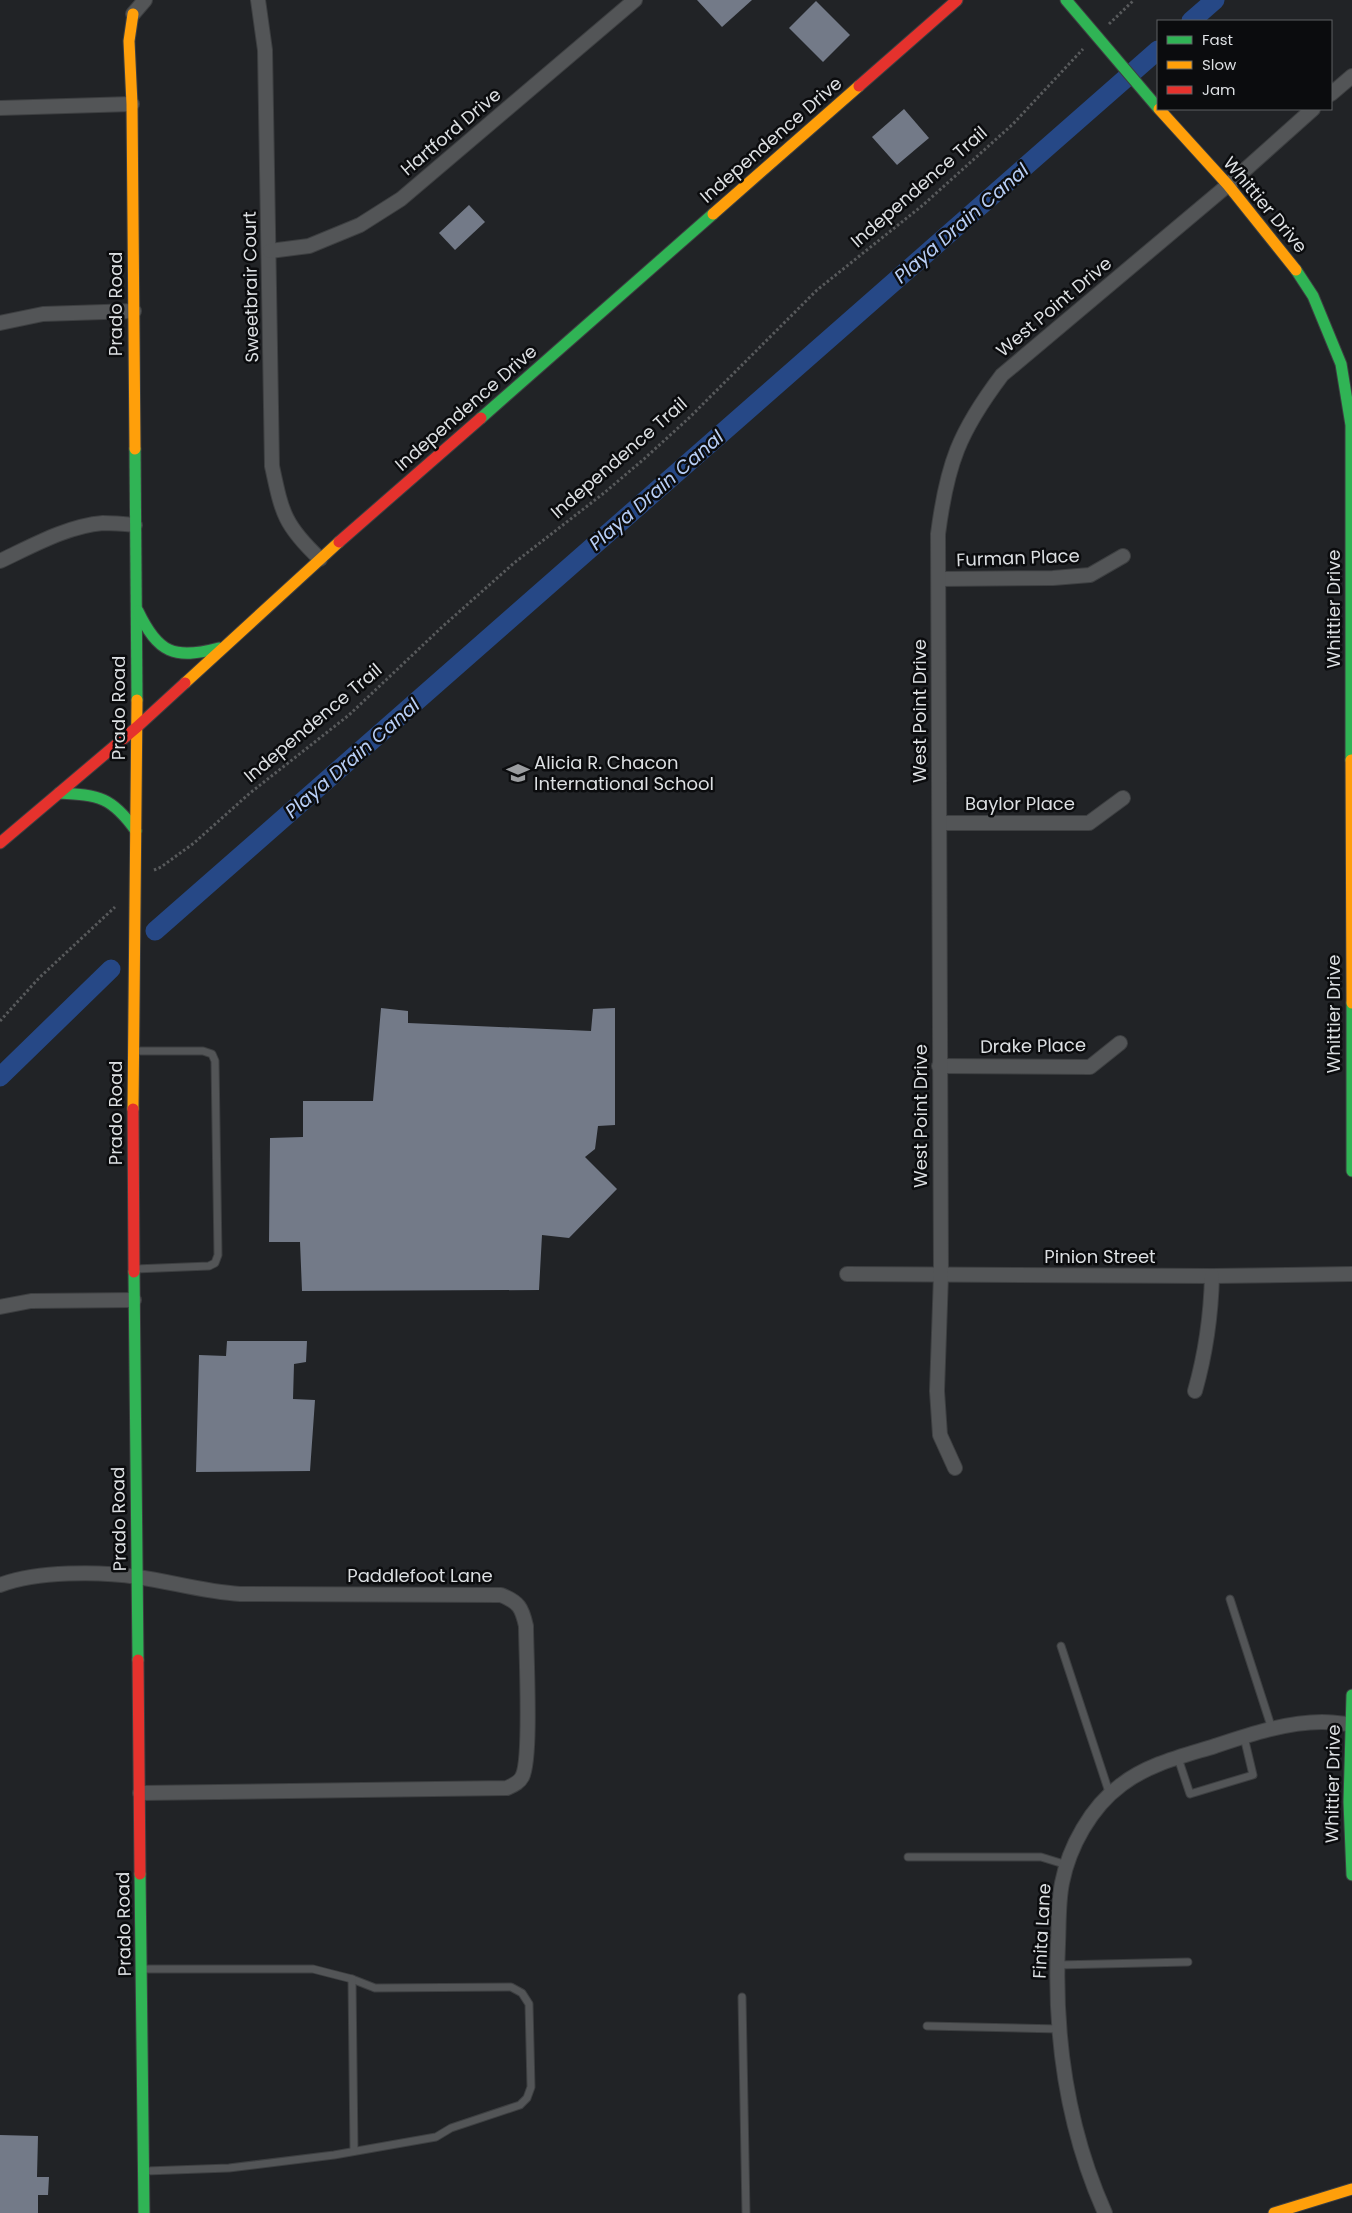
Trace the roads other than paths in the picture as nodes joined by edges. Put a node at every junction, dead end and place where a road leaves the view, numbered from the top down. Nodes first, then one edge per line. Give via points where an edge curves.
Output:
1 (145, 0) edge
2 (258, 0) edge
3 (635, 0) edge
4 (957, 0) edge
5 (1066, 0) edge
6 (133, 14) joint
7 (1352, 76) edge
8 (1332, 93) edge
9 (132, 104) junction
10 (1157, 106) edge
11 (0, 108) edge
12 (1161, 110) edge
13 (1312, 110) edge
14 (1228, 185) junction
15 (270, 251) junction
16 (134, 311) junction
17 (0, 323) edge
18 (1352, 478) edge
19 (135, 525) junction
20 (1123, 556) dead end
21 (320, 559) junction
22 (0, 561) edge
23 (939, 580) junction
24 (136, 606) junction
25 (223, 646) junction
26 (137, 727) junction
27 (59, 793) junction
28 (1123, 798) dead end
29 (940, 823) junction
30 (136, 831) junction
31 (0, 843) edge
32 (1120, 1043) dead end
33 (134, 1051) junction
34 (939, 1066) junction
35 (1352, 1171) edge
36 (134, 1268) junction
37 (847, 1274) dead end
38 (1352, 1274) edge
39 (941, 1276) junction
40 (1212, 1276) junction
41 (134, 1300) junction
42 (0, 1307) edge
43 (1195, 1391) dead end
44 (955, 1468) dead end
45 (137, 1577) junction
46 (0, 1584) edge
47 (1230, 1599) dead end
48 (1062, 1646) dead end
49 (1352, 1695) edge
50 (1352, 1724) edge
51 (1272, 1729) junction
52 (1244, 1738) junction
53 (1178, 1758) junction
54 (140, 1793) junction
55 (1110, 1795) junction
56 (908, 1857) dead end
57 (1067, 1865) junction
58 (1352, 1875) edge
59 (1188, 1962) dead end
60 (1057, 1965) junction
61 (143, 1969) junction
62 (352, 1979) junction
63 (742, 1998) dead end
64 (927, 2026) dead end
65 (1060, 2029) junction
66 (354, 2151) junction
67 (144, 2171) junction
68 (1352, 2189) edge
69 (144, 2213) edge
70 (746, 2213) edge
71 (1105, 2213) edge
72 (1274, 2213) edge

1 - 6 street
2 - 15 street, Sweetbrair Court via 265,50
3 - 15 street, Hartford Drive via 401,199 360,225 317,242
4 - 21 street, Independence Drive
5 - 10 street, Whittier Drive
6 - 9 street, Prado Road via 129,41
7 - 8 street
9 - 11 street
9 - 16 street, Prado Road
12 - 14 street, Whittier Drive
13 - 14 street, West Point Drive
14 - 18 street, Whittier Drive via 1288,257 1312,296 1338,355 1351,425
14 - 23 street, West Point Drive via 1002,375 977,409 959,443 944,493 938,534
15 - 21 street, Sweetbrair Court via 272,466 282,511 301,541
16 - 17 street via 44,314
16 - 19 street, Prado Road
18 - 35 street, Whittier Drive
19 - 22 street via 104,523 86,526 46,539
19 - 24 street, Prado Road
20 - 23 street, Furman Place via 1090,575
21 - 25 street, Independence Drive
23 - 29 street, West Point Drive
24 - 25 street via 154,640 170,651 195,655
24 - 26 street, Prado Road
25 - 26 street, Independence Drive
26 - 27 street, Independence Drive
26 - 30 street, Prado Road
27 - 30 street via 104,797 115,804
27 - 31 street, Independence Drive
28 - 29 street, Baylor Place via 1089,823
29 - 34 street, West Point Drive
30 - 33 street, Prado Road
32 - 34 street, Drake Place via 1090,1067
33 - 36 street, Prado Road
33 - 36 lane via 203,1051 212,1054 216,1062 218,1255 215,1263 209,1266
34 - 39 street, West Point Drive
36 - 41 street, Prado Road
37 - 39 street, Pinion Street
38 - 40 street, Pinion Street
39 - 40 street, Pinion Street
39 - 44 street, West Point Drive via 940,1435
40 - 43 street via 1205,1355
41 - 42 street via 31,1301
41 - 45 street, Prado Road
45 - 46 street, Paddlefoot Lane via 70,1574
45 - 54 street, Prado Road
45 - 54 street, Paddlefoot Lane via 208,1592 240,1594 501,1594 522,1607 526,1626 527,1754 523,1776 507,1788
47 - 51 lane
48 - 55 lane
49 - 50 street, Whittier Drive
50 - 51 street, Finita Lane via 1321,1722
50 - 58 street, Whittier Drive via 1349,1802
51 - 52 street, Finita Lane
52 - 53 street, Finita Lane
52 - 53 lane via 1253,1775 1190,1794
53 - 55 street, Finita Lane via 1139,1773
54 - 61 street, Prado Road
55 - 57 street, Finita Lane via 1091,1817
56 - 57 lane via 1041,1857
57 - 60 street, Finita Lane via 1060,1902
59 - 60 lane
60 - 65 street, Finita Lane
61 - 62 lane via 312,1969
61 - 67 street, Prado Road
62 - 66 lane
62 - 66 lane via 376,1988 511,1987 522,1993 529,2004 531,2087 520,2106 451,2128 436,2137
63 - 70 lane
64 - 65 lane
65 - 71 street, Finita Lane via 1064,2079 1077,2137
66 - 67 lane via 230,2168
67 - 69 street, Prado Road
68 - 72 street

